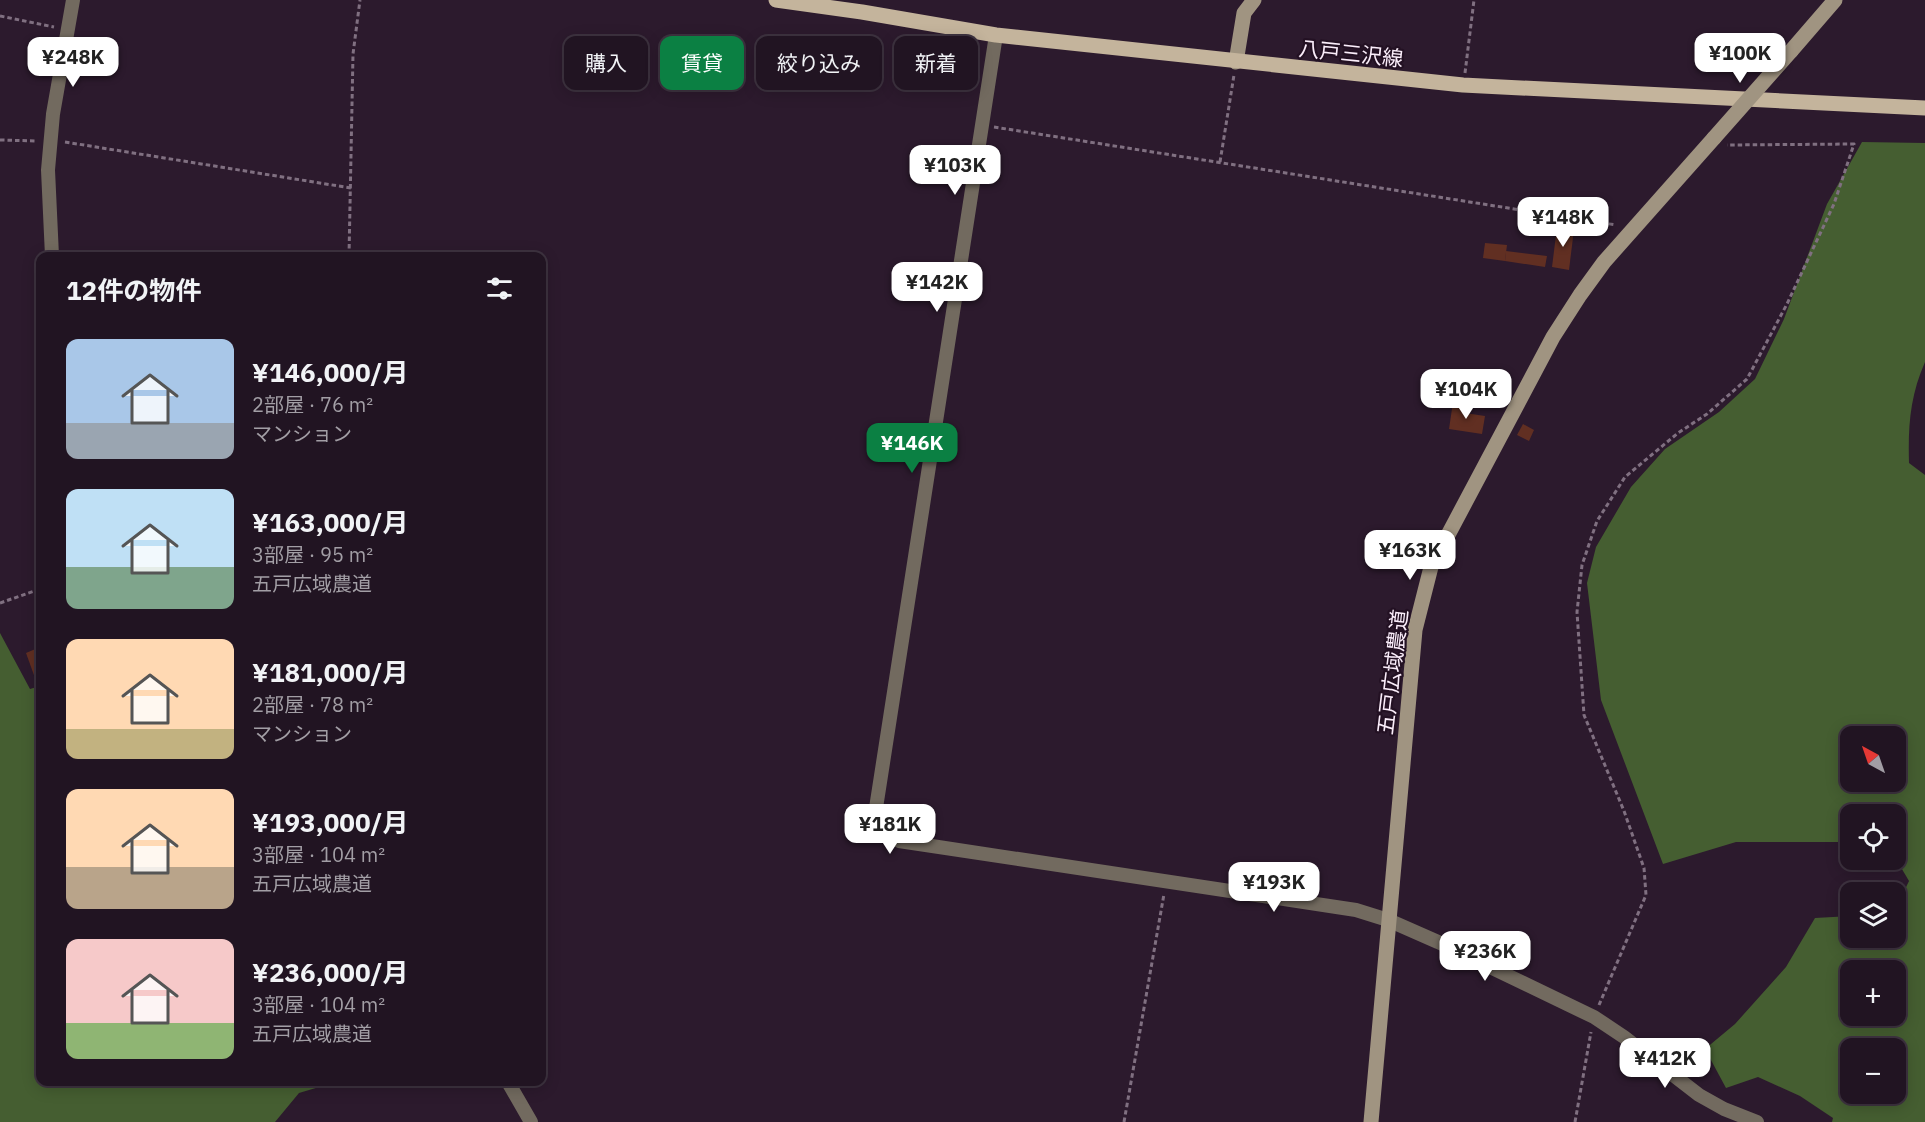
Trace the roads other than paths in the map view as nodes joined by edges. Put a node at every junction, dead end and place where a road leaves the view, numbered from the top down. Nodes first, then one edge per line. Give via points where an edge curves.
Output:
1 (73, 0) edge
2 (776, 0) edge
3 (1254, 0) edge
4 (1834, 0) edge
5 (996, 35) junction
6 (1236, 62) junction
7 (1925, 108) edge
8 (52, 252) edge
9 (1388, 920) junction
10 (510, 1086) edge
11 (531, 1122) edge
12 (1371, 1122) edge
13 (1757, 1122) edge

1 - 8 street via 52,114 48,208
2 - 5 main road, 八戸三沢線
3 - 6 street via 1244,13
4 - 9 street, 五戸広域農道, bridge via 1633,228 1580,295 1553,337 1431,567 1415,630
5 - 6 main road, 八戸三沢線
5 - 9 street via 876,808 881,825 898,841 1356,910
6 - 7 main road, 八戸三沢線 via 1463,86
9 - 12 street, 五戸広域農道
9 - 13 street via 1594,1017 1699,1095
10 - 11 street

